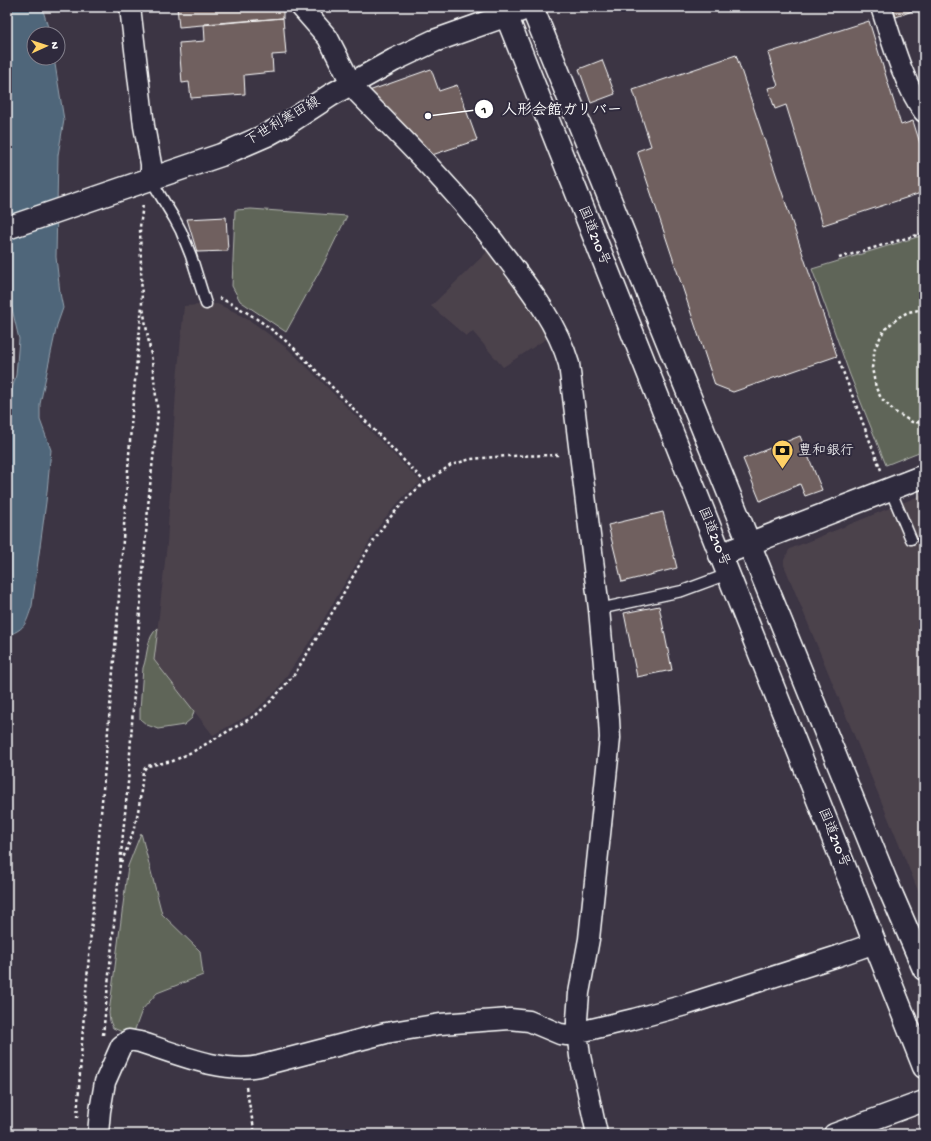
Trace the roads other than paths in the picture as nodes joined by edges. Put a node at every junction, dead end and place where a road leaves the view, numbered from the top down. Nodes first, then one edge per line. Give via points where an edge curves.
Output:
1 (130, 7) edge
2 (301, 7) edge
3 (531, 7) edge
4 (881, 7) edge
5 (504, 11) edge
6 (351, 83) junction
7 (924, 112) edge
8 (151, 179) junction
9 (7, 228) edge
10 (206, 304) dead end
11 (924, 476) edge
12 (886, 481) junction
13 (911, 539) dead end
14 (750, 544) junction
15 (724, 565) junction
16 (600, 609) junction
17 (875, 943) junction
18 (924, 969) edge
19 (577, 1032) junction
20 (924, 1067) edge
21 (924, 1101) edge
22 (98, 1134) edge
23 (597, 1134) edge
24 (834, 1134) edge

1 - 8 street
2 - 6 street via 328,38
3 - 5 main road, 下世利寒田線
3 - 14 main road
4 - 7 street via 906,79
5 - 6 main road, 下世利寒田線 via 422,46
5 - 15 main road, 国道210号
6 - 8 main road, 下世利寒田線 via 267,135 221,155
6 - 16 street via 483,228 544,311 563,346 569,364
8 - 9 main road, 下世利寒田線
8 - 10 lane via 174,218 191,256
11 - 12 main road
12 - 13 lane
12 - 14 main road
14 - 15 main road
14 - 18 main road
15 - 16 lane via 682,591
15 - 17 main road, 国道210号
16 - 19 street via 610,738 589,939 579,993
17 - 19 street via 685,1005
17 - 20 main road, 国道210号
19 - 22 street via 560,1034 510,1018 440,1024 386,1033 243,1068 205,1062 129,1040 121,1046 105,1082
19 - 23 street
21 - 24 street

